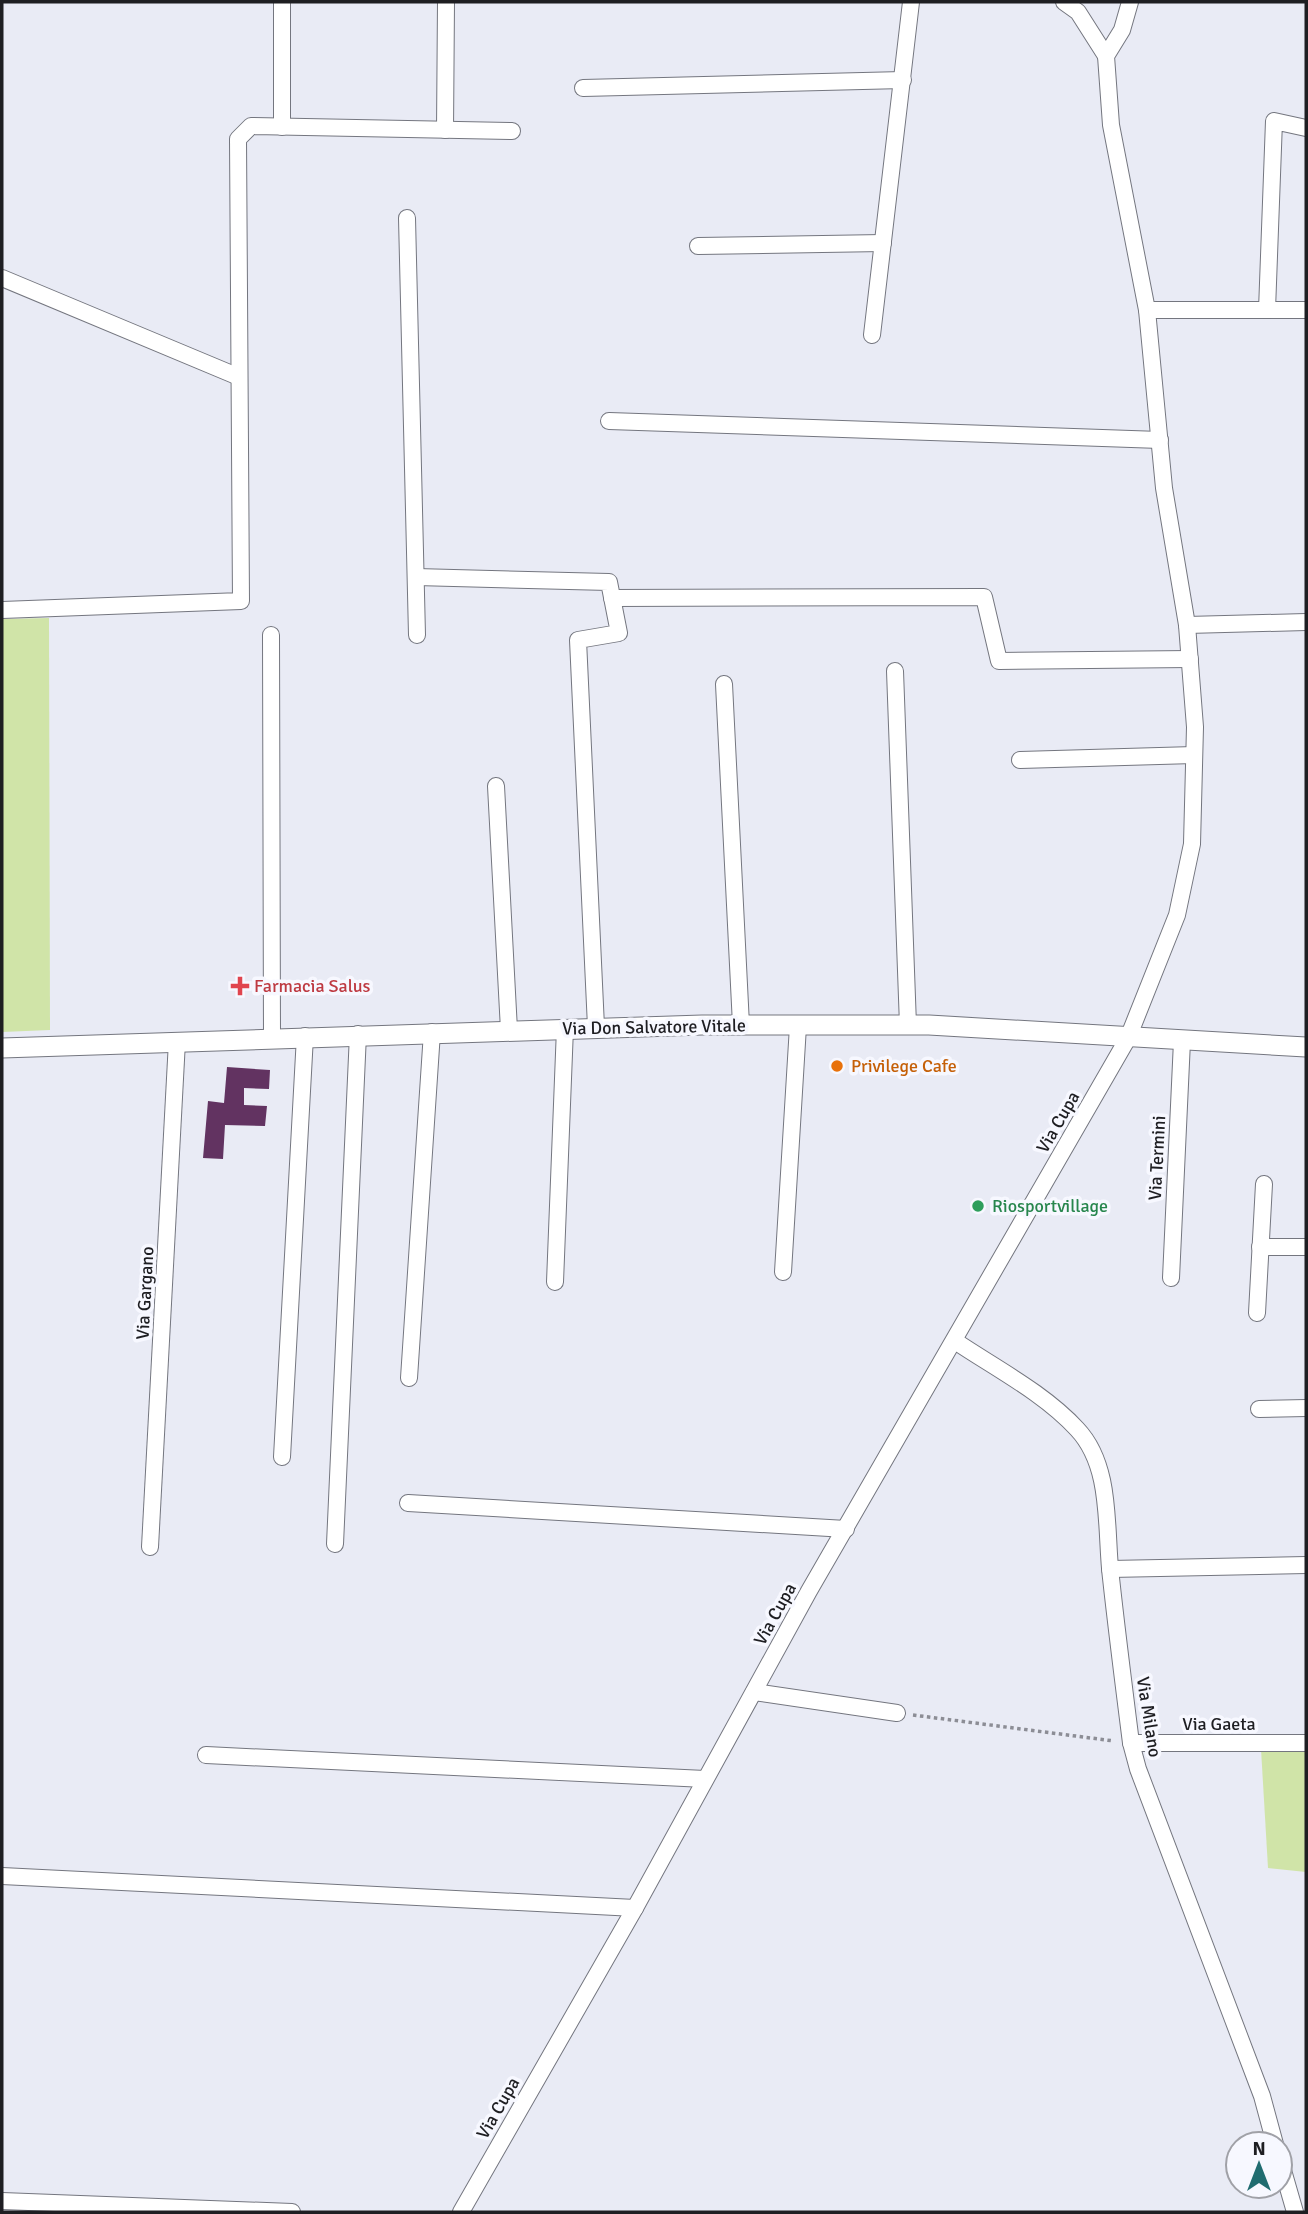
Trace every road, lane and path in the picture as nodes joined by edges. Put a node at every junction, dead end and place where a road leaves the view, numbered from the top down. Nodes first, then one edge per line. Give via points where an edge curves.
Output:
1 (282, 2) edge
2 (446, 2) edge
3 (911, 2) edge
4 (1063, 2) edge
5 (1130, 2) edge
6 (1106, 56) junction
7 (903, 80) junction
8 (583, 88) dead end
9 (282, 127) junction
10 (1306, 128) edge
11 (445, 130) junction
12 (512, 131) dead end
13 (407, 218) dead end
14 (883, 243) junction
15 (698, 246) dead end
16 (2, 278) edge
17 (1147, 310) junction
18 (1267, 310) junction
19 (1306, 310) edge
20 (872, 335) dead end
21 (240, 377) junction
22 (608, 421) dead end
23 (1160, 440) junction
24 (416, 577) junction
25 (612, 598) junction
26 (2, 610) edge
27 (1306, 622) edge
28 (1187, 625) junction
29 (271, 635) dead end
30 (417, 635) dead end
31 (1190, 659) junction
32 (895, 671) dead end
33 (723, 684) dead end
34 (1194, 755) junction
35 (1020, 760) dead end
36 (496, 786) dead end
37 (741, 1025) junction
38 (908, 1025) junction
39 (798, 1026) junction
40 (596, 1027) junction
41 (565, 1028) junction
42 (509, 1030) junction
43 (432, 1032) junction
44 (358, 1034) junction
45 (305, 1036) junction
46 (272, 1037) junction
47 (1128, 1038) junction
48 (177, 1041) junction
49 (1182, 1041) junction
50 (1306, 1047) edge
51 (2, 1048) edge
52 (1264, 1184) dead end
53 (1260, 1247) junction
54 (1306, 1247) edge
55 (783, 1272) dead end
56 (1171, 1278) dead end
57 (555, 1282) dead end
58 (1257, 1313) dead end
59 (955, 1341) junction
60 (410, 1378) dead end
61 (1306, 1408) edge
62 (1259, 1409) dead end
63 (282, 1457) dead end
64 (408, 1503) dead end
65 (846, 1529) junction
66 (335, 1544) dead end
67 (150, 1547) dead end
68 (1306, 1565) edge
69 (1110, 1569) junction
70 (754, 1692) junction
71 (897, 1713) joint
72 (1131, 1743) junction
73 (1306, 1743) edge
74 (206, 1755) dead end
75 (705, 1779) junction
76 (2, 1876) edge
77 (635, 1908) junction
78 (1271, 2130) edge
79 (2, 2201) edge
80 (292, 2212) edge
81 (461, 2212) edge

1 - 9 street
2 - 11 street
3 - 7 street
4 - 6 street via 1078,12
5 - 6 street via 1122,30
6 - 17 street, Via Cupa via 1111,125
7 - 8 street
7 - 14 street
9 - 11 street
9 - 21 street via 251,126 238,139
10 - 18 street via 1274,121
11 - 12 street
13 - 24 street
14 - 15 street
14 - 20 street
16 - 21 street
17 - 18 street
17 - 23 street, Via Cupa
18 - 19 street
21 - 26 street via 241,601
22 - 23 street
23 - 28 street, Via Cupa
24 - 25 street via 608,582
24 - 30 street
25 - 31 street via 984,597 999,661
25 - 40 street via 619,633 578,640
27 - 28 street
28 - 31 street, Via Cupa
29 - 46 street
31 - 34 street, Via Cupa
32 - 38 street
33 - 37 street
34 - 35 street
34 - 47 street, Via Cupa via 1192,844 1177,915
36 - 42 street
37 - 39 street, Via Don Salvatore Vitale
37 - 40 street, Via Don Salvatore Vitale
38 - 39 street, Via Don Salvatore Vitale
38 - 47 street, Via Don Salvatore Vitale
39 - 55 street
40 - 41 street, Via Don Salvatore Vitale
41 - 42 street, Via Don Salvatore Vitale
41 - 57 street
42 - 43 street, Via Don Salvatore Vitale
43 - 44 street, Via Don Salvatore Vitale
43 - 60 street
44 - 45 street, Via Don Salvatore Vitale
44 - 66 street
45 - 46 street, Via Don Salvatore Vitale
45 - 63 street
46 - 48 street, Via Don Salvatore Vitale
47 - 49 street, Via Don Salvatore Vitale
47 - 59 street, Via Cupa
48 - 51 street, Via Don Salvatore Vitale
48 - 67 street, Via Gargano
49 - 50 street, Via Don Salvatore Vitale
49 - 56 street, Via Termini
52 - 53 street
53 - 54 street
53 - 58 street
59 - 65 street, Via Cupa
59 - 69 street, Via Milano via 1079,1430 1098,1466 1105,1492
61 - 62 street
64 - 65 street
65 - 70 street, Via Cupa
68 - 69 street
69 - 72 street, Via Milano
70 - 71 street
70 - 75 street, Via Cupa
71 - 72 path
72 - 73 street, Via Gaeta
72 - 78 street, Via Milano
74 - 75 street
75 - 77 street, Via Cupa
76 - 77 street
77 - 81 street, Via Cupa
79 - 80 street

